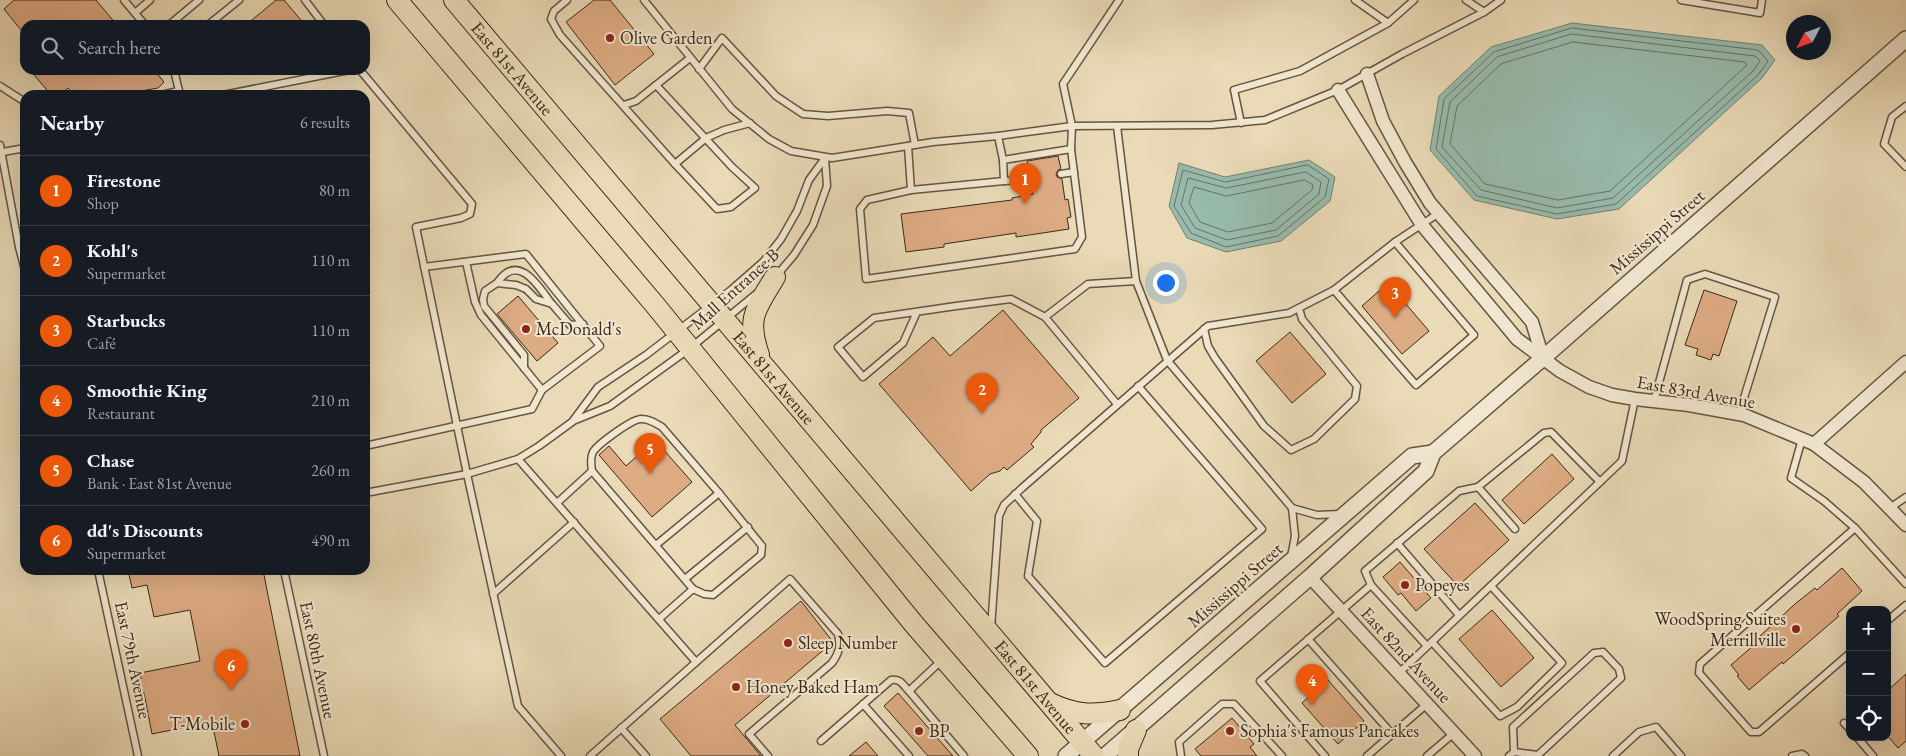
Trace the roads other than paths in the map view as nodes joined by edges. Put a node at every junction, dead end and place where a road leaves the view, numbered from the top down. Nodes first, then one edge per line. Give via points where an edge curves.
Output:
1 (124, 0) edge
2 (150, 0) edge
3 (199, 0) edge
4 (239, 0) edge
5 (304, 0) edge
6 (398, 0) edge
7 (454, 0) edge
8 (567, 0) edge
9 (644, 0) edge
10 (1119, 0) edge
11 (1355, 0) edge
12 (1414, 0) edge
13 (1466, 0) edge
14 (1501, 0) edge
15 (1681, 0) edge
16 (1762, 0) edge
17 (1484, 12) junction
18 (135, 13) junction
19 (141, 20) edge
20 (175, 20) edge
21 (214, 20) edge
22 (320, 20) edge
23 (1388, 23) junction
24 (1906, 39) edge
25 (690, 58) junction
26 (699, 69) junction
27 (1367, 74) junction
28 (175, 75) edge
29 (324, 75) edge
30 (364, 75) edge
31 (656, 85) junction
32 (0, 86) edge
33 (178, 90) edge
34 (248, 90) edge
35 (1338, 90) junction
36 (20, 99) edge
37 (624, 105) junction
38 (1906, 106) edge
39 (1241, 122) junction
40 (750, 123) junction
41 (1072, 126) junction
42 (1117, 126) junction
43 (998, 136) junction
44 (706, 138) junction
45 (911, 146) junction
46 (20, 148) edge
47 (1, 149) edge
48 (1072, 149) junction
49 (825, 158) junction
50 (1003, 160) junction
51 (675, 164) junction
52 (1906, 167) edge
53 (1074, 172) junction
54 (1061, 174) dead end
55 (1030, 179) dead end
56 (1004, 181) junction
57 (911, 190) junction
58 (1439, 213) junction
59 (1422, 225) junction
60 (1395, 242) junction
61 (20, 251) edge
62 (466, 262) junction
63 (424, 268) junction
64 (775, 277) junction
65 (1136, 281) junction
66 (497, 283) junction
67 (1334, 290) junction
68 (552, 304) junction
69 (712, 304) junction
70 (1299, 308) junction
71 (917, 312) junction
72 (1045, 317) junction
73 (726, 321) junction
74 (583, 324) junction
75 (1204, 330) junction
76 (676, 332) junction
77 (689, 349) junction
78 (1543, 358) junction
79 (1167, 360) junction
80 (762, 362) junction
81 (1904, 367) edge
82 (524, 368) junction
83 (1138, 386) junction
84 (542, 390) junction
85 (1635, 399) junction
86 (1654, 401) junction
87 (1117, 404) junction
88 (1738, 414) junction
89 (572, 422) junction
90 (457, 426) junction
91 (1808, 442) junction
92 (370, 445) edge
93 (1432, 453) junction
94 (518, 459) junction
95 (592, 472) junction
96 (466, 474) junction
97 (1600, 482) junction
98 (1478, 487) junction
99 (370, 492) edge
100 (719, 493) junction
101 (1015, 494) junction
102 (1906, 497) edge
103 (557, 503) junction
104 (1292, 508) junction
105 (1890, 508) junction
106 (1346, 513) junction
107 (574, 522) junction
108 (1906, 526) edge
109 (748, 527) junction
110 (1855, 528) junction
111 (1515, 529) dead end
112 (1397, 543) junction
113 (656, 545) junction
114 (1291, 561) junction
115 (99, 575) edge
116 (285, 575) edge
117 (1310, 577) junction
118 (685, 579) junction
119 (1906, 584) edge
120 (1371, 585) junction
121 (1490, 586) junction
122 (693, 589) junction
123 (493, 594) junction
124 (1906, 604) edge
125 (1341, 610) junction
126 (1459, 615) junction
127 (1891, 617) edge
128 (659, 619) junction
129 (991, 634) junction
130 (1308, 639) junction
131 (1429, 644) junction
132 (1846, 656) edge
133 (944, 659) junction
134 (696, 662) junction
135 (1399, 673) junction
136 (909, 691) junction
137 (1048, 702) junction
138 (863, 704) junction
139 (1427, 704) junction
140 (1120, 710) junction
141 (621, 728) junction
142 (1136, 730) junction
143 (1454, 733) junction
144 (1392, 734) junction
145 (821, 741) dead end
146 (1860, 741) edge
147 (1088, 749) edge
148 (1511, 754) edge
149 (138, 756) edge
150 (324, 756) edge
151 (561, 756) edge
152 (590, 756) edge
153 (646, 756) edge
154 (768, 756) edge
155 (909, 756) edge
156 (964, 756) edge
157 (1028, 756) edge
158 (1066, 756) edge
159 (1105, 756) edge
160 (1128, 756) edge
161 (1181, 756) edge
162 (1282, 756) edge
163 (1325, 756) edge
164 (1366, 756) edge
165 (1427, 756) edge
166 (1475, 756) edge
167 (1613, 756) edge
168 (1681, 756) edge
169 (1792, 756) edge
170 (1805, 756) edge
171 (1873, 756) edge

1 - 18 lane
2 - 18 lane
3 - 20 lane
4 - 21 lane
5 - 22 lane
6 - 76 highway
7 - 69 highway, East 81st Avenue
8 - 37 lane via 554,11 551,19 560,35
9 - 25 lane
10 - 41 lane via 1063,84
11 - 23 lane
12 - 23 lane
13 - 17 lane
14 - 17 lane
15 - 16 lane via 1760,13
17 - 27 lane
18 - 19 lane
23 - 39 lane via 1300,70 1234,90
24 - 78 street, Mississippi Street
25 - 26 lane
25 - 31 lane
26 - 40 lane via 732,109
26 - 45 lane via 722,38 776,96 803,114 909,113
27 - 35 lane
27 - 58 street via 1383,121 1405,162
28 - 33 lane
29 - 34 lane
30 - 63 lane via 472,204 470,214 461,218 416,227
31 - 37 lane via 636,101
31 - 44 lane
32 - 36 lane
35 - 39 lane via 1265,120
35 - 59 street, East 83rd Avenue
37 - 51 lane
38 - 52 lane via 1892,117 1884,144
39 - 42 lane
40 - 44 lane
40 - 49 lane via 791,151
41 - 42 lane
41 - 43 lane
41 - 48 lane
42 - 65 lane
43 - 45 lane
43 - 50 lane
44 - 51 lane
44 - 51 lane via 755,188 731,208 718,209
45 - 49 lane
45 - 57 lane
46 - 47 lane
47 - 61 lane
48 - 50 lane
48 - 53 lane
49 - 64 lane, Mall Entrance B via 827,186 813,225
49 - 69 lane, Mall Entrance B via 809,180 781,239 763,262
50 - 56 lane
53 - 54 lane
53 - 57 lane via 1082,237 1075,249 866,279 860,209 867,200
55 - 56 lane
56 - 57 lane
58 - 59 lane
58 - 78 street via 1532,322
59 - 60 lane
59 - 78 street, East 83rd Avenue via 1517,339
60 - 67 lane
60 - 67 lane via 1474,335 1416,385
62 - 63 lane
62 - 74 lane via 526,254
62 - 82 lane via 475,302 482,315
63 - 90 lane
64 - 73 lane, Mall Entrance B
64 - 80 highway via 754,311 753,338
65 - 72 lane via 1088,284
65 - 79 lane
66 - 68 lane via 516,284 536,299
66 - 68 lane via 510,271 528,274
66 - 82 lane via 485,291 484,306 524,355
67 - 70 lane
68 - 74 lane via 570,325
69 - 73 highway, East 81st Avenue
69 - 76 lane, Mall Entrance B
70 - 75 lane via 1289,313 1208,326
70 - 75 lane via 1302,319 1357,386 1355,398 1314,439 1291,450 1264,426 1215,358
71 - 71 lane via 874,318 838,347 862,377 903,343
71 - 72 lane via 1011,299
72 - 87 lane
73 - 77 lane, Mall Entrance B
73 - 80 highway, East 81st Avenue
74 - 84 lane via 600,346
75 - 79 lane
76 - 77 highway
76 - 89 lane, Mall Entrance B via 598,387
77 - 89 lane, Mall Entrance B via 610,406
77 - 133 highway
78 - 85 street, East 83rd Avenue via 1589,387
78 - 93 street, Mississippi Street
79 - 83 lane
79 - 104 lane
80 - 129 highway, East 81st Avenue
81 - 91 street
82 - 84 lane
83 - 87 lane
83 - 101 lane via 1262,529 1105,663 1028,576 1038,521
84 - 90 lane via 532,409
85 - 86 street, East 83rd Avenue
85 - 97 lane via 1622,461
86 - 88 street, East 83rd Avenue
86 - 88 lane via 1687,280 1705,274 1775,296
87 - 101 lane
88 - 91 street, East 83rd Avenue
89 - 94 lane, Mall Entrance B
90 - 92 lane
90 - 96 lane
91 - 105 street, East 83rd Avenue via 1864,482
91 - 110 lane via 1791,478
93 - 106 street, Mississippi Street via 1412,456
93 - 117 street, Mississippi Street via 1426,471
94 - 96 lane, Mall Entrance B
94 - 103 lane
95 - 100 lane via 593,452 599,446 638,418 651,420 662,427
95 - 103 lane
95 - 113 lane
96 - 99 lane, Mall Entrance B
96 - 123 lane
97 - 98 lane via 1551,432 1544,433
97 - 121 lane
98 - 111 lane
98 - 112 lane via 1459,491
100 - 109 lane
100 - 113 lane
101 - 129 lane via 999,516
102 - 105 lane
103 - 107 lane
104 - 106 lane via 1317,515
104 - 114 lane via 1295,536
105 - 108 street, East 83rd Avenue
106 - 114 street, Mississippi Street
107 - 123 lane
107 - 128 lane
109 - 118 lane
109 - 122 lane via 762,546 761,555 713,595
110 - 119 lane
110 - 132 lane via 1700,664 1699,673 1751,732 1759,732
112 - 120 lane via 1365,571
112 - 126 lane
113 - 118 lane
114 - 140 street, Mississippi Street
115 - 149 lane, East 79th Avenue
116 - 150 lane, East 80th Avenue
117 - 125 street, East 82nd Avenue
117 - 142 street, Mississippi Street
118 - 122 lane
120 - 125 lane
120 - 131 lane
121 - 126 lane
121 - 131 lane via 1562,664 1517,707 1500,716
122 - 128 lane
123 - 151 lane via 518,706
124 - 127 lane
125 - 130 lane
125 - 135 street, East 82nd Avenue
126 - 131 lane
128 - 134 lane
129 - 137 highway, East 81st Avenue
130 - 144 lane
130 - 163 lane via 1260,681
131 - 135 lane
133 - 136 lane
133 - 157 highway
134 - 141 lane
134 - 154 lane via 790,579 838,634 838,655 832,663 749,734
135 - 139 street, East 82nd Avenue
136 - 138 lane via 900,681 890,680
136 - 156 lane
137 - 140 highway via 1080,714
137 - 147 highway, East 81st Avenue
138 - 145 lane
138 - 155 lane
139 - 143 street, East 82nd Avenue
139 - 144 lane
140 - 147 street, Mississippi Street
141 - 152 lane
141 - 153 lane
142 - 159 street, Mississippi Street
142 - 160 highway
143 - 165 lane
143 - 166 street, East 82nd Avenue
144 - 164 lane
146 - 171 lane
147 - 158 street, Mississippi Street
148 - 148 lane via 1538,755 1621,678 1619,669 1603,652 1594,653 1513,727
161 - 162 lane via 1178,742 1222,704 1234,704
167 - 168 lane via 1639,732 1656,727
169 - 170 lane

